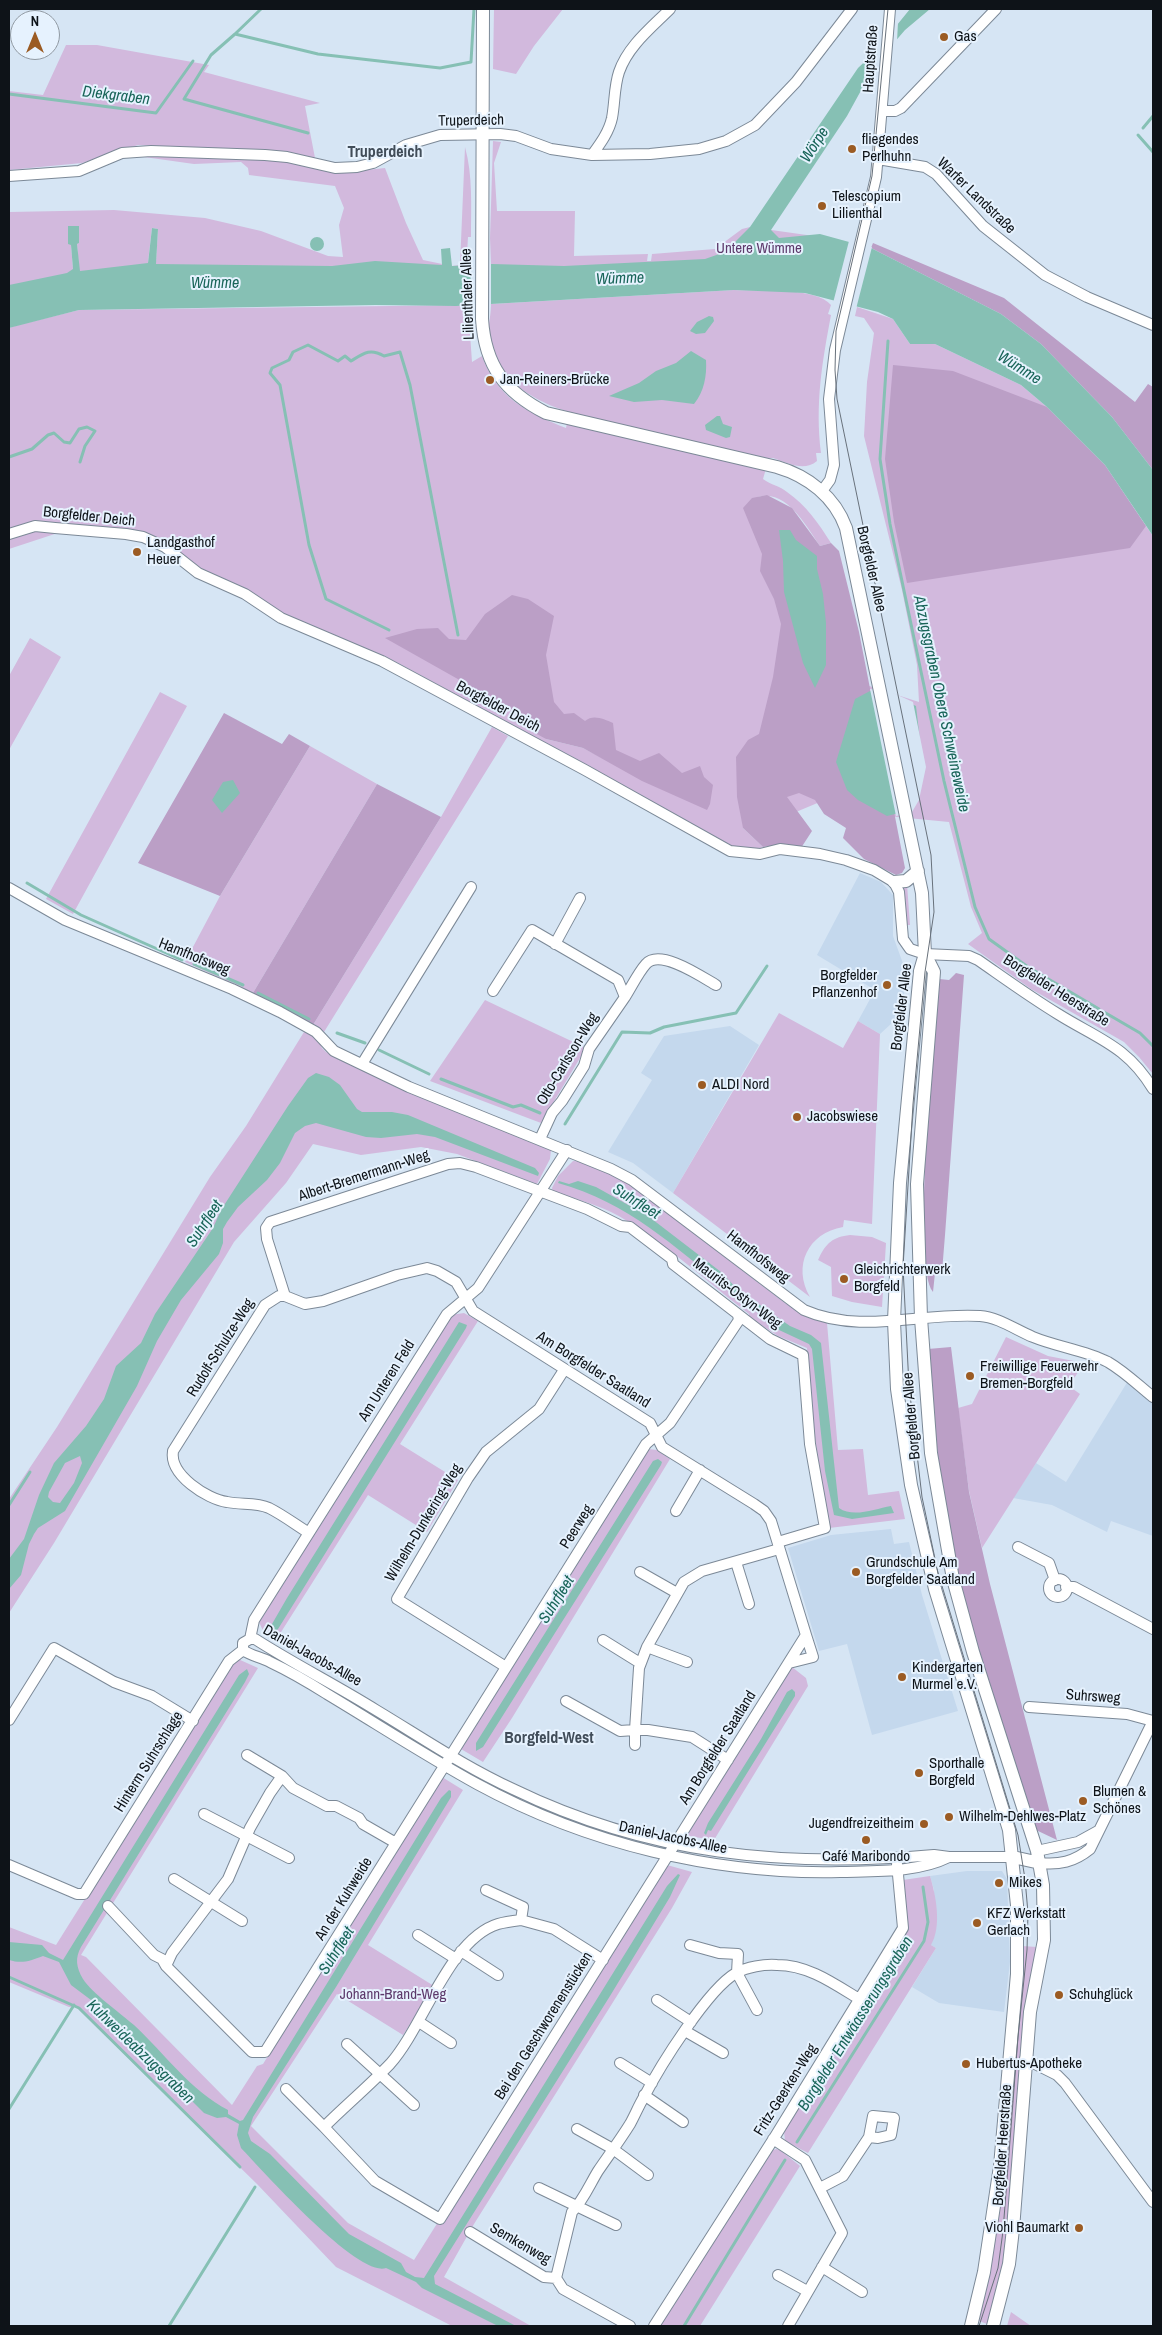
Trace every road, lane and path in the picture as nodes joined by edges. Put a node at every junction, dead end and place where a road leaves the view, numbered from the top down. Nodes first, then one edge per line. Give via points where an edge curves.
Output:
1 (483, 9) edge
2 (670, 9) edge
3 (852, 9) edge
4 (890, 9) edge
5 (996, 9) edge
6 (882, 111) junction
7 (483, 134) junction
8 (592, 155) junction
9 (878, 159) junction
10 (9, 176) edge
11 (1153, 324) edge
12 (822, 491) junction
13 (9, 534) edge
14 (918, 871) junction
15 (894, 882) junction
16 (471, 887) dead end
17 (9, 888) edge
18 (580, 898) dead end
19 (555, 944) junction
20 (925, 954) junction
21 (716, 985) dead end
22 (493, 991) dead end
23 (625, 997) junction
24 (362, 1064) junction
25 (1153, 1089) edge
26 (540, 1139) junction
27 (567, 1150) junction
28 (540, 1192) junction
29 (285, 1296) junction
30 (466, 1298) junction
31 (738, 1315) junction
32 (921, 1318) junction
33 (894, 1321) junction
34 (564, 1370) junction
35 (1153, 1397) edge
36 (656, 1435) junction
37 (700, 1470) junction
38 (676, 1511) dead end
39 (309, 1533) junction
40 (779, 1545) junction
41 (1018, 1547) dead end
42 (736, 1562) junction
43 (640, 1572) dead end
44 (1055, 1580) junction
45 (1066, 1587) junction
46 (677, 1594) junction
47 (749, 1604) dead end
48 (1153, 1628) edge
49 (806, 1635) junction
50 (250, 1638) junction
51 (603, 1640) dead end
52 (646, 1647) junction
53 (243, 1650) junction
54 (687, 1662) dead end
55 (640, 1663) junction
56 (789, 1663) junction
57 (506, 1667) junction
58 (566, 1701) dead end
59 (1029, 1707) dead end
60 (9, 1720) edge
61 (193, 1720) junction
62 (1153, 1721) edge
63 (636, 1730) junction
64 (635, 1745) dead end
65 (247, 1755) dead end
66 (728, 1760) junction
67 (448, 1761) junction
68 (282, 1776) junction
69 (204, 1814) dead end
70 (1101, 1829) junction
71 (246, 1837) junction
72 (396, 1843) junction
73 (673, 1850) junction
74 (1013, 1857) junction
75 (1038, 1857) junction
76 (290, 1858) dead end
77 (897, 1858) junction
78 (949, 1858) junction
79 (9, 1865) edge
80 (898, 1869) junction
81 (174, 1879) dead end
82 (486, 1890) dead end
83 (209, 1902) junction
84 (108, 1906) dead end
85 (521, 1920) junction
86 (242, 1921) dead end
87 (418, 1935) dead end
88 (690, 1945) dead end
89 (458, 1955) junction
90 (603, 1960) junction
91 (166, 1966) junction
92 (737, 1973) junction
93 (498, 1974) dead end
94 (859, 1999) junction
95 (657, 2000) dead end
96 (757, 2010) dead end
97 (419, 2022) junction
98 (691, 2022) junction
99 (685, 2031) junction
100 (451, 2043) dead end
101 (347, 2044) dead end
102 (723, 2053) dead end
103 (1025, 2059) junction
104 (620, 2063) dead end
105 (379, 2073) junction
106 (652, 2083) junction
107 (286, 2088) dead end
108 (644, 2095) junction
109 (414, 2105) dead end
110 (683, 2122) dead end
111 (324, 2127) junction
112 (576, 2129) dead end
113 (869, 2137) dead end
114 (773, 2139) junction
115 (613, 2149) junction
116 (648, 2175) dead end
117 (539, 2188) dead end
118 (820, 2188) junction
119 (1153, 2202) edge
120 (576, 2207) junction
121 (616, 2225) dead end
122 (470, 2232) dead end
123 (822, 2267) junction
124 (778, 2275) dead end
125 (556, 2278) junction
126 (807, 2291) junction
127 (862, 2292) dead end
128 (630, 2326) edge
129 (654, 2326) edge
130 (788, 2326) edge
131 (971, 2326) edge
132 (993, 2326) edge

1 - 7 main road, Lilienthaler Allee
2 - 8 street via 639,39 625,58 615,85 612,119
3 - 8 street, Truperdeich via 796,82 755,125 726,141 699,149
4 - 6 street, Hauptstraße
5 - 6 street via 902,108
6 - 9 street
7 - 8 street, Truperdeich via 516,136 551,149
7 - 10 street, Truperdeich via 426,138 373,163 357,167 335,168 266,155 151,151 122,153 78,171
7 - 12 main road, Lilienthaler Allee via 484,340 498,375 509,389 546,413 768,465 796,474
9 - 11 street, Warfer Landstraße via 925,167 936,174 983,226 1045,275 1087,297
9 - 12 street via 835,350 829,392 834,465 830,480
12 - 14 main road, Borgfelder Allee via 846,528
13 - 15 street, Borgfelder Deich via 35,526 143,538 165,547 198,573 245,594 282,618 382,661 730,851 760,854 780,849 820,854 861,865
14 - 15 main road via 906,881
14 - 20 main road, Borgfelder Allee
15 - 20 street via 899,892 903,939 910,949
16 - 24 street
17 - 24 street, Hamfhofsweg via 65,920 280,1012 316,1032 334,1050
18 - 19 street
19 - 22 street via 532,930
19 - 23 street via 618,980
20 - 25 street, Borgfelder Heerstraße via 960,954 978,960 1058,1014 1126,1054
20 - 32 main road, Borgfelder Allee via 934,972 916,1184
20 - 33 main road, Borgfelder Allee via 920,972 900,1183
21 - 23 street, Otto-Carlsson-Weg via 682,965 657,959 647,962
23 - 26 street, Otto-Carlsson-Weg via 589,1049 584,1066 552,1113
24 - 26 street, Hamfhofsweg via 409,1087
26 - 27 street, Hamfhofsweg
27 - 28 street, Am Unteren Feld
27 - 33 street, Hamfhofsweg via 632,1180 804,1310 840,1320
28 - 29 street, Albert-Bremermann-Weg via 460,1163 448,1164 270,1222 266,1228 267,1239
28 - 30 street, Am Unteren Feld via 478,1288
28 - 31 street, Maurits-Ostyn-Weg via 630,1227
29 - 30 street via 305,1304 323,1301 427,1268 456,1282
29 - 39 street, Rudolf-Schulze-Weg via 265,1305 173,1451 172,1460 185,1479 199,1490 226,1502 270,1509
30 - 34 street, Am Borgfelder Saatland via 473,1311
30 - 39 street, Am Unteren Feld via 447,1314
31 - 36 street, Peerweg via 739,1320 670,1423
31 - 40 street, Maurits-Ostyn-Weg via 770,1339 803,1355 810,1444 825,1528
32 - 33 street, Hamfhofsweg
32 - 35 street, Hamfhofsweg via 982,1316 1004,1323 1043,1341 1106,1361
32 - 75 main road, Borgfelder Allee via 931,1452 953,1579
33 - 74 main road, Borgfelder Allee via 896,1388 922,1536 1001,1800
34 - 36 street, Am Borgfelder Saatland via 650,1423
34 - 57 street, Wilhelm-Dunkering-Weg via 539,1409 486,1452 397,1599
36 - 37 street, Am Borgfelder Saatland via 662,1447
36 - 57 street, Peerweg via 646,1444
37 - 38 street
37 - 40 street, Am Borgfelder Saatland via 764,1511
39 - 50 street, Am Unteren Feld via 254,1620
40 - 42 street
40 - 49 street, Am Borgfelder Saatland
41 - 44 street via 1049,1563
42 - 46 street via 702,1571 684,1582
42 - 47 street
43 - 46 street
44 - 45 street via 1061,1580
44 - 45 street via 1049,1588 1053,1596 1062,1596
45 - 48 street via 1074,1587
46 - 52 street
49 - 56 street, Am Borgfelder Saatland
49 - 56 street, Am Borgfelder Saatland via 813,1658
50 - 53 street, Daniel-Jacobs-Allee via 243,1643
50 - 67 street, Daniel-Jacobs-Allee via 334,1685
51 - 55 street
52 - 54 street
52 - 55 street
53 - 61 street, Hinterm Suhrschlage via 229,1661
53 - 67 street, Daniel-Jacobs-Allee via 269,1661
55 - 63 street
56 - 66 street, Am Borgfelder Saatland
57 - 67 street, Peerweg
58 - 63 street via 620,1731
59 - 62 street, Suhrsweg via 1128,1714
60 - 61 street via 54,1648 114,1682 152,1696
61 - 79 street, Hinterm Suhrschlage via 84,1894 77,1894
62 - 70 street
63 - 64 street
63 - 66 street via 692,1737
65 - 68 street
66 - 73 street, Am Borgfelder Saatland
67 - 72 street, An der Kuhweide
67 - 73 street, Daniel-Jacobs-Allee via 477,1784 540,1815 606,1838
68 - 71 street
68 - 72 street via 293,1788 359,1818 363,1824
69 - 71 street
70 - 75 street via 1078,1842
70 - 75 street via 1090,1850 1080,1857 1054,1864
71 - 76 street
71 - 83 street via 228,1879 214,1900
72 - 91 street, An der Kuhweide via 265,2052 252,2052
73 - 77 street, Daniel-Jacobs-Allee via 780,1859
73 - 80 street, Daniel-Jacobs-Allee via 751,1868 785,1871
73 - 90 street, Bei den Geschworenenstücken
74 - 75 main road
74 - 78 street, Daniel-Jacobs-Allee
74 - 131 main road, Borgfelder Heerstraße via 1017,1974 1004,2128 984,2272
75 - 103 main road, Borgfelder Heerstraße via 1043,1885 1044,1940
77 - 78 street, Daniel-Jacobs-Allee via 934,1855
77 - 80 street, Fritz-Geerken-Weg
78 - 80 street, Daniel-Jacobs-Allee
80 - 94 street, Fritz-Geerken-Weg via 903,1928
81 - 83 street
82 - 85 street via 522,1908
83 - 86 street
83 - 91 street
84 - 91 street
85 - 89 street via 487,1929
85 - 90 street via 554,1929
87 - 89 street
88 - 92 street via 719,1953 738,1954
89 - 93 street
89 - 97 street
90 - 111 street, Bei den Geschworenenstücken via 440,2219 375,2181
92 - 94 street, Semkenweg via 757,1966 802,1968 819,1974
92 - 96 street
92 - 98 street, Semkenweg via 722,1983
94 - 114 street, Fritz-Geerken-Weg
95 - 98 street
97 - 100 street
97 - 105 street via 395,2057
98 - 99 street, Semkenweg
99 - 102 street
99 - 106 street, Semkenweg
101 - 105 street
103 - 119 street via 1057,2075 1065,2083
103 - 132 main road, Borgfelder Heerstraße via 1009,2264
104 - 106 street
105 - 109 street
105 - 111 street
106 - 108 street, Semkenweg
107 - 111 street
108 - 110 street
108 - 115 street, Semkenweg
112 - 115 street
113 - 118 street via 843,2176
114 - 118 street via 805,2160
114 - 129 street, Fritz-Geerken-Weg
115 - 116 street
115 - 120 street, Semkenweg
117 - 120 street
118 - 123 street via 842,2233
120 - 121 street
120 - 125 street, Semkenweg
122 - 125 street, Semkenweg via 544,2277
123 - 126 street
123 - 127 street
124 - 126 street
125 - 128 street, Semkenweg via 563,2289
126 - 130 street

